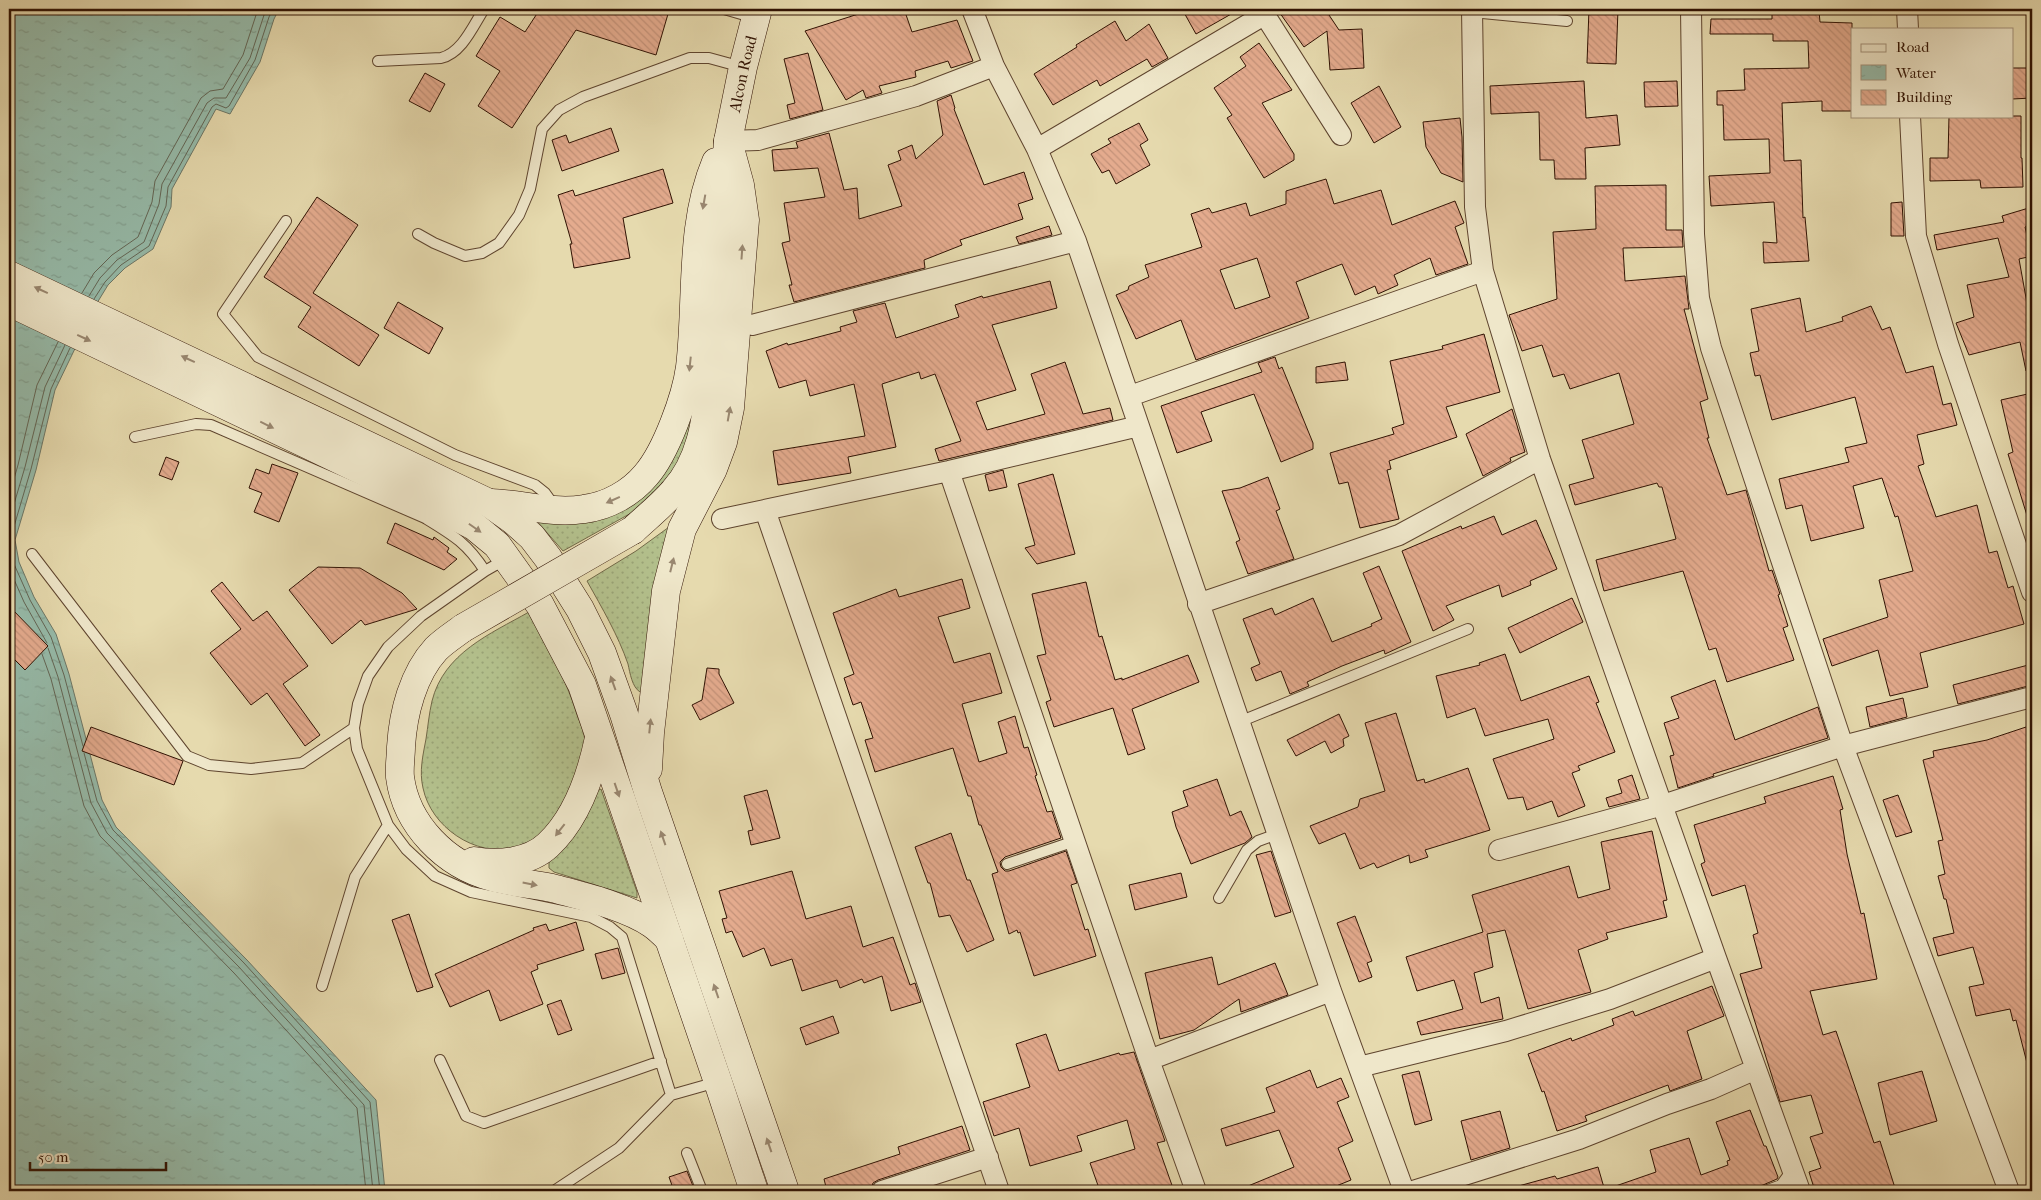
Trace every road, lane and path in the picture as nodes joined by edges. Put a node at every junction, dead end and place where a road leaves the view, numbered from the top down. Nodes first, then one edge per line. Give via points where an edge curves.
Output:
1 (484, 9) edge
2 (724, 9) edge
3 (972, 9) edge
4 (1691, 9) edge
5 (1907, 9) edge
6 (1472, 10) edge
7 (1263, 12) edge
8 (757, 14) edge
9 (1567, 21) dead end
10 (1908, 28) edge
11 (378, 61) dead end
12 (994, 66) junction
13 (743, 67) junction
14 (1910, 118) edge
15 (1341, 135) dead end
16 (728, 141) junction
17 (1037, 149) junction
18 (286, 221) dead end
19 (418, 234) dead end
20 (1076, 241) junction
21 (1483, 271) junction
22 (9, 275) edge
23 (9, 302) edge
24 (752, 325) dead end
25 (227, 392) junction
26 (1130, 396) junction
27 (1139, 426) junction
28 (136, 437) dead end
29 (1540, 459) junction
30 (949, 471) junction
31 (489, 502) junction
32 (765, 510) junction
33 (558, 511) junction
34 (722, 519) dead end
35 (32, 554) dead end
36 (496, 565) junction
37 (2031, 581) edge
38 (1198, 604) junction
39 (1468, 629) dead end
40 (2032, 697) edge
41 (1239, 722) junction
42 (354, 728) junction
43 (599, 738) junction
44 (1843, 746) junction
45 (648, 792) junction
46 (1662, 805) junction
47 (388, 825) junction
48 (1277, 834) junction
49 (1075, 841) junction
50 (1499, 850) dead end
51 (452, 858) junction
52 (1007, 864) dead end
53 (1218, 898) dead end
54 (669, 939) junction
55 (1716, 958) junction
56 (322, 986) dead end
57 (1331, 990) junction
58 (440, 1060) dead end
59 (1149, 1060) junction
60 (661, 1061) junction
61 (1359, 1067) junction
62 (1756, 1069) junction
63 (718, 1082) junction
64 (671, 1095) junction
65 (688, 1153) dead end
66 (988, 1157) junction
67 (1792, 1170) junction
68 (749, 1190) edge
69 (554, 1191) edge
70 (702, 1191) edge
71 (785, 1191) edge
72 (882, 1191) edge
73 (999, 1191) edge
74 (1196, 1191) edge
75 (1404, 1191) edge
76 (1412, 1191) edge
77 (1765, 1191) edge
78 (1800, 1191) edge
79 (2008, 1191) edge

1 - 11 lane via 457,51 450,56
2 - 8 lane
3 - 12 street
4 - 44 street via 1694,234 1699,298 1711,348
5 - 10 street
6 - 9 lane
6 - 21 street via 1475,206
7 - 15 street
7 - 17 street
8 - 13 main road, Alcon Road
12 - 16 street via 916,96 758,140
12 - 17 street
13 - 16 main road, Alcon Road
13 - 19 lane via 709,58 690,58 583,97 559,110 542,129 530,189 519,215 498,243 482,253 465,256
14 - 37 street via 1916,236 1948,344
16 -> 33 main road via 706,190 698,233 690,368 664,447 647,475 624,494 586,509
45 -> 16 main road via 650,732 666,591 682,529 713,469 730,408 744,220 740,185
16 - 51 main road, bridge via 711,380 701,443 690,468 676,489 633,530 464,628 437,648 419,673 408,704 400,777 406,801 419,827
17 - 20 street
18 - 33 lane via 223,314 258,357 455,455 535,485 545,492
20 - 24 street
20 - 26 street
21 - 26 street
21 - 29 street
25 -> 22 main road
23 -> 25 main road
25 - 31 main road
25 -> 36 main road via 474,526 496,545
26 - 27 street
27 - 30 street
27 - 38 street
28 - 36 lane via 196,424 211,425 425,518 457,537 473,553
29 - 38 street via 1399,535
29 - 46 street
30 - 32 street
30 - 49 street
31 - 33 main road
45 -> 31 main road via 608,670 580,608 532,537
32 - 34 street
32 - 66 street
35 - 42 lane via 187,756 209,765 251,769 302,763
36 - 42 lane via 421,616 388,647 368,676
36 - 43 main road via 540,605 582,685
38 - 41 street
39 - 41 lane
40 - 44 street
41 - 48 street
42 - 47 lane via 357,749
43 -> 51 main road via 586,786 568,819 547,846 528,857 509,862 489,864
43 -> 54 main road
44 - 46 street
44 - 79 street
71 -> 45 main road
46 - 50 street
46 - 55 street
47 - 56 lane via 354,877
47 - 60 lane via 406,850 435,876 471,892 591,917 622,937
48 - 53 lane via 1258,841 1248,850
48 - 57 street
49 - 52 lane
49 - 59 street
51 -> 54 main road via 492,877 556,889 612,906 651,924
54 - 63 main road
55 - 61 street via 1610,999 1516,1028
55 - 62 street
57 - 59 street
57 - 61 street
58 - 60 lane via 466,1116 484,1123
59 - 74 street
60 - 64 lane
61 - 75 street
62 - 67 street
62 - 76 street via 1579,1139
63 - 64 lane
63 - 68 main road
64 - 69 lane via 619,1148
65 - 70 lane
66 - 72 street
66 - 73 street
67 - 77 lane via 1781,1185
67 - 78 street

